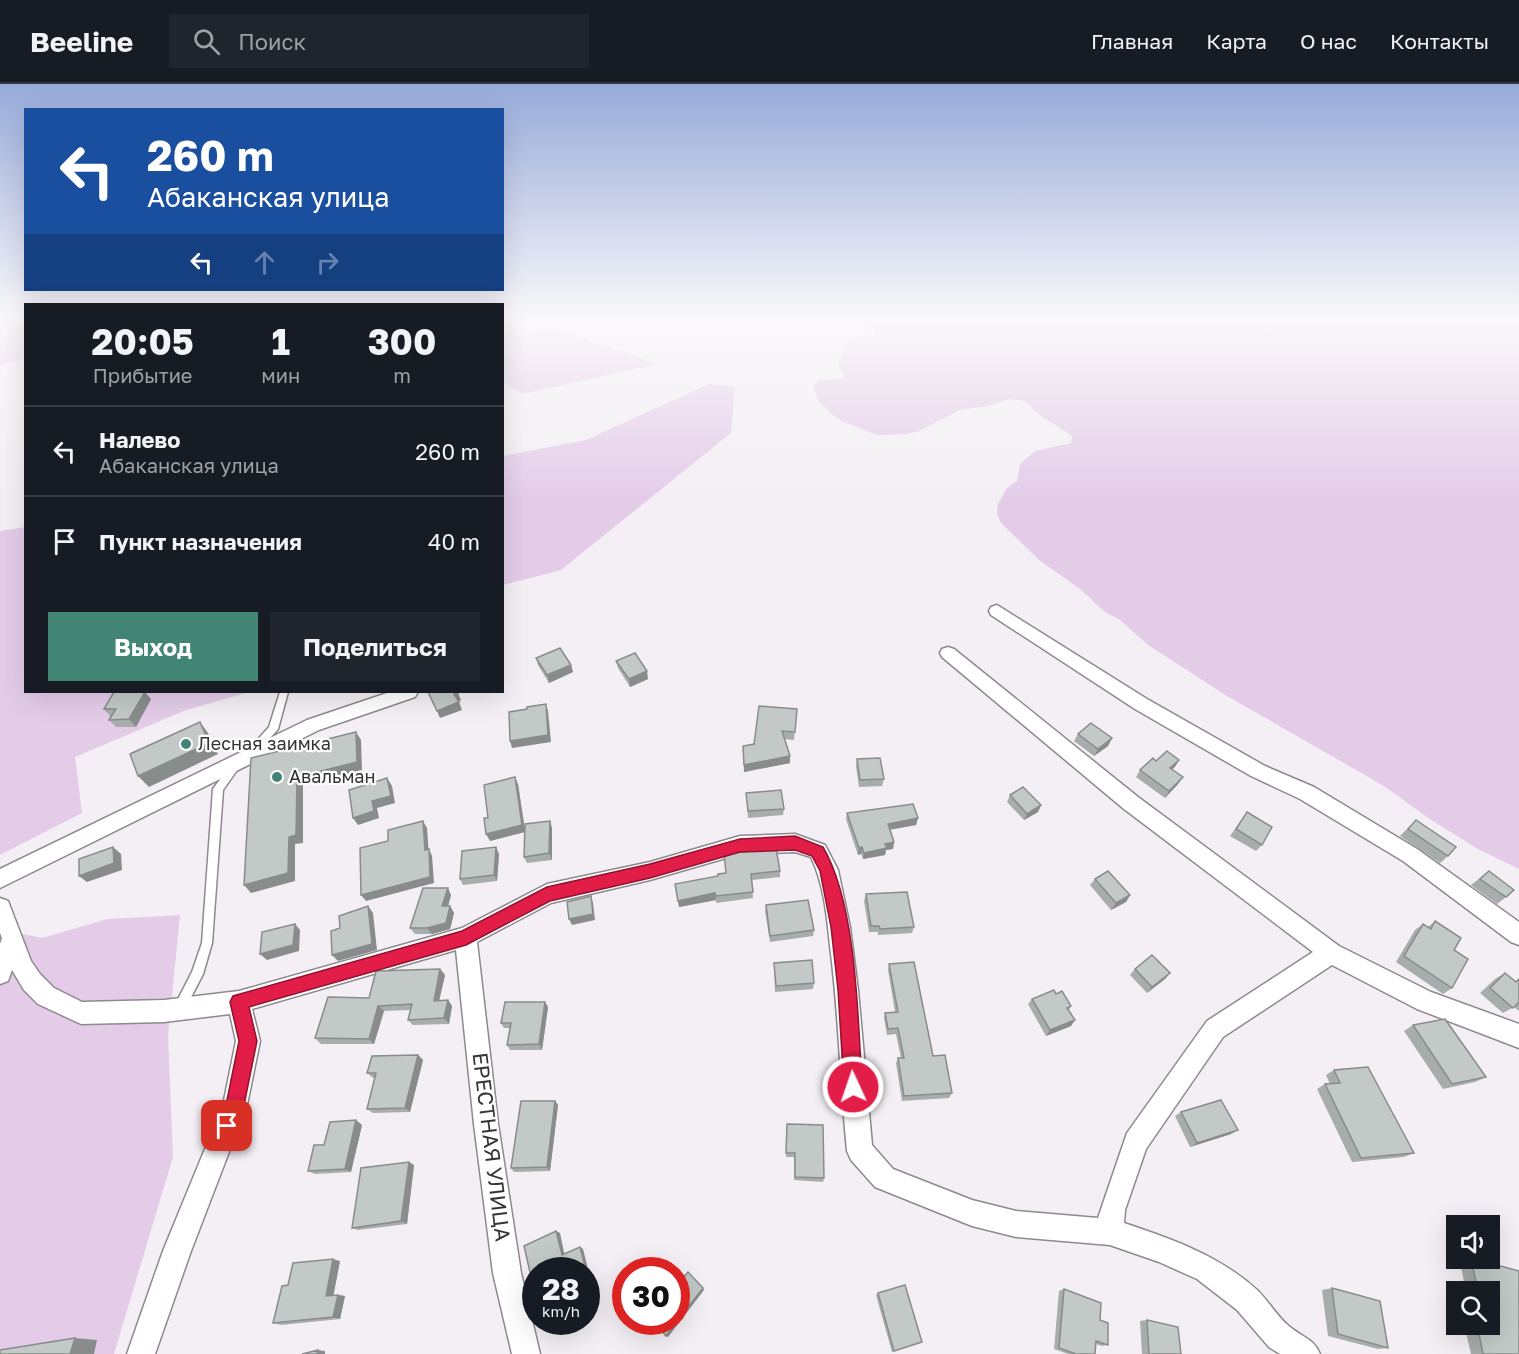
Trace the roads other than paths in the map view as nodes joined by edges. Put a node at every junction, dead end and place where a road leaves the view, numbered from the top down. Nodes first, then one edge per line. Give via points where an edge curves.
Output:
1 (997, 611) dead end
2 (948, 653) dead end
3 (284, 693) edge
4 (406, 693) edge
5 (236, 765) junction
6 (0, 879) edge
7 (0, 908) edge
8 (1519, 935) edge
9 (13, 938) junction
10 (466, 938) junction
11 (1331, 953) junction
12 (0, 973) edge
13 (239, 1002) junction
14 (178, 1010) junction
15 (1519, 1036) edge
16 (1110, 1232) junction
17 (141, 1354) edge
18 (526, 1354) edge
19 (1306, 1354) edge

1 - 8 street via 1160,716 1258,771 1307,793 1410,855
2 - 11 street via 1008,698 1124,797
3 - 5 lane via 273,729
4 - 5 street via 313,725
5 - 6 street
5 - 14 lane via 218,789 207,943 197,974
7 - 9 street
9 - 12 street
9 - 14 street via 21,966 32,982 46,996 81,1013
10 - 13 street
10 - 16 street via 547,894 650,871 740,845 795,843 818,851 828,870 839,927 860,1151 884,1178 972,1214 1016,1224
10 - 18 street, ЕРЕСТНАЯ УЛИЦА via 507,1273
11 - 15 street via 1425,1002
11 - 16 street via 1215,1029 1136,1142 1112,1210
13 - 14 street
13 - 17 street via 248,1041 235,1105
16 - 19 street via 1207,1269 1247,1300 1279,1337

